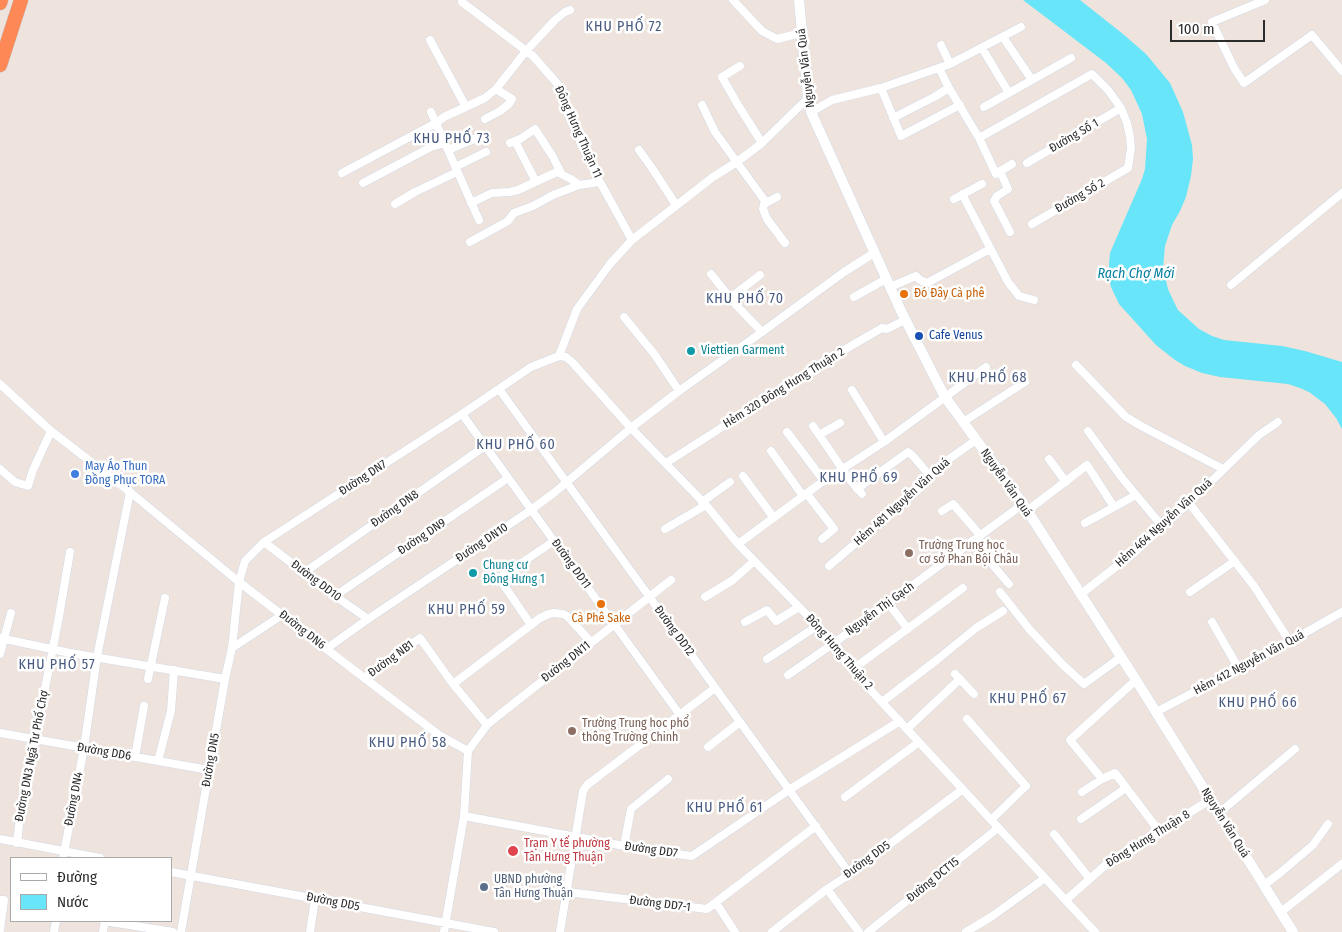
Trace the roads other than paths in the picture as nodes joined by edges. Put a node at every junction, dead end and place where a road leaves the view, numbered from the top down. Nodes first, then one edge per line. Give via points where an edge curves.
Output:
1 (13, 0) edge
2 (21, 0) edge
3 (462, 0) edge
4 (733, 0) edge
5 (800, 0) edge
6 (1265, 0) edge
7 (570, 10) dead end
8 (1021, 27) dead end
9 (801, 33) junction
10 (1003, 37) junction
11 (0, 40) edge
12 (430, 40) dead end
13 (941, 45) dead end
14 (982, 48) junction
15 (526, 51) junction
16 (1068, 59) dead end
17 (950, 64) junction
18 (0, 65) edge
19 (740, 66) dead end
20 (939, 68) junction
21 (1342, 71) edge
22 (1032, 80) junction
23 (881, 88) junction
24 (949, 88) junction
25 (496, 89) junction
26 (1009, 93) junction
27 (808, 98) junction
28 (960, 105) junction
29 (702, 106) dead end
30 (466, 107) junction
31 (984, 107) dead end
32 (1121, 108) junction
33 (431, 112) dead end
34 (811, 112) junction
35 (893, 118) junction
36 (485, 119) dead end
37 (436, 123) junction
38 (479, 137) dead end
39 (979, 138) junction
40 (762, 143) junction
41 (446, 147) junction
42 (639, 150) dead end
43 (486, 152) dead end
44 (737, 162) junction
45 (1028, 163) dead end
46 (1012, 164) dead end
47 (456, 169) junction
48 (1000, 171) junction
49 (342, 173) dead end
50 (561, 173) junction
51 (536, 182) junction
52 (600, 182) junction
53 (363, 183) dead end
54 (982, 184) dead end
55 (579, 185) junction
56 (1342, 193) edge
57 (962, 194) junction
58 (777, 197) dead end
59 (954, 200) dead end
60 (471, 203) junction
61 (395, 204) dead end
62 (764, 204) junction
63 (676, 205) junction
64 (479, 220) dead end
65 (1032, 224) dead end
66 (1010, 232) dead end
67 (632, 240) junction
68 (470, 242) dead end
69 (785, 243) dead end
70 (990, 249) junction
71 (874, 253) junction
72 (711, 274) dead end
73 (760, 275) dead end
74 (888, 283) junction
75 (1231, 285) dead end
76 (854, 296) dead end
77 (730, 298) junction
78 (1034, 300) dead end
79 (624, 317) dead end
80 (906, 320) junction
81 (762, 332) junction
82 (559, 356) junction
83 (1076, 365) dead end
84 (986, 366) dead end
85 (1025, 382) dead end
86 (0, 384) edge
87 (499, 389) junction
88 (852, 390) dead end
89 (679, 391) junction
90 (945, 397) junction
91 (462, 414) junction
92 (963, 422) junction
93 (1278, 422) dead end
94 (840, 423) dead end
95 (812, 426) dead end
96 (631, 428) junction
97 (1088, 431) dead end
98 (51, 432) junction
99 (787, 432) dead end
100 (819, 435) junction
101 (976, 440) junction
102 (884, 442) junction
103 (485, 446) junction
104 (771, 451) dead end
105 (1049, 459) dead end
106 (666, 463) junction
107 (0, 469) edge
108 (1223, 469) junction
109 (842, 470) junction
110 (743, 476) dead end
111 (930, 476) junction
112 (508, 478) junction
113 (824, 481) junction
114 (567, 482) junction
115 (730, 482) dead end
116 (1066, 482) junction
117 (130, 492) junction
118 (1136, 494) junction
119 (805, 495) junction
120 (1189, 503) junction
121 (704, 504) junction
122 (1025, 507) junction
123 (1114, 507) junction
124 (531, 510) junction
125 (942, 512) dead end
126 (774, 518) junction
127 (1085, 523) dead end
128 (1162, 526) junction
129 (666, 529) dead end
130 (980, 535) junction
131 (822, 539) dead end
132 (554, 541) junction
133 (972, 541) junction
134 (264, 542) junction
135 (738, 544) junction
136 (70, 552) dead end
137 (754, 561) junction
138 (1235, 561) junction
139 (829, 566) dead end
140 (305, 572) junction
141 (671, 580) dead end
142 (238, 582) junction
143 (1009, 584) dead end
144 (963, 588) dead end
145 (1000, 592) dead end
146 (1190, 592) dead end
147 (1080, 594) junction
148 (335, 596) junction
149 (649, 596) junction
150 (705, 597) dead end
151 (165, 598) dead end
152 (888, 603) junction
153 (798, 607) junction
154 (1003, 611) dead end
155 (1342, 612) edge
156 (11, 613) dead end
157 (282, 615) junction
158 (368, 619) junction
159 (745, 622) dead end
160 (1212, 622) dead end
161 (531, 624) junction
162 (614, 624) junction
163 (817, 626) junction
164 (908, 629) junction
165 (2, 638) edge
166 (591, 642) junction
167 (1290, 642) junction
168 (834, 643) junction
169 (232, 648) junction
170 (52, 649) junction
171 (326, 649) junction
172 (0, 654) edge
173 (97, 657) junction
174 (1121, 657) junction
175 (767, 659) dead end
176 (150, 666) junction
177 (853, 669) junction
178 (1239, 669) junction
179 (174, 670) junction
180 (788, 675) dead end
181 (364, 678) junction
182 (148, 679) dead end
183 (224, 679) junction
184 (1136, 680) junction
185 (453, 684) junction
186 (716, 688) junction
187 (974, 694) dead end
188 (882, 702) junction
189 (144, 706) dead end
190 (1156, 712) junction
191 (680, 715) junction
192 (967, 719) dead end
193 (900, 721) junction
194 (740, 722) junction
195 (487, 725) junction
196 (907, 729) junction
197 (0, 733) edge
198 (34, 739) junction
199 (919, 742) junction
200 (708, 747) dead end
201 (84, 748) junction
202 (1294, 749) dead end
203 (468, 751) junction
204 (136, 757) junction
205 (158, 761) junction
206 (209, 770) junction
207 (668, 779) dead end
208 (1102, 779) junction
209 (1126, 788) junction
210 (963, 789) junction
211 (789, 790) junction
212 (1082, 792) dead end
213 (845, 797) dead end
214 (1210, 800) junction
215 (1219, 813) junction
216 (464, 816) junction
217 (1081, 819) dead end
218 (991, 820) junction
219 (1328, 824) dead end
220 (816, 826) junction
221 (998, 828) junction
222 (1159, 831) junction
223 (1054, 834) dead end
224 (576, 837) junction
225 (0, 839) edge
226 (17, 843) junction
227 (624, 846) junction
228 (63, 855) edge
229 (88, 857) edge
230 (1342, 864) edge
231 (172, 872) edge
232 (850, 874) junction
233 (190, 875) junction
234 (1045, 878) junction
235 (1090, 879) junction
236 (1264, 885) junction
237 (827, 889) junction
238 (567, 892) junction
239 (315, 899) junction
240 (2, 900) edge
241 (1066, 900) junction
242 (716, 903) junction
243 (1281, 912) junction
244 (107, 922) edge
245 (446, 923) junction
246 (130, 929) edge
247 (0, 930) edge
248 (489, 931) edge
249 (173, 932) edge
250 (181, 932) edge
251 (310, 932) edge
252 (444, 932) edge
253 (560, 932) edge
254 (735, 932) edge
255 (772, 932) edge
256 (859, 932) edge
257 (868, 932) edge
258 (966, 932) edge
259 (1095, 932) edge
260 (1293, 932) edge

1 - 11 highway
2 - 18 highway
3 - 15 street, Đông Hưng Thuận 11
4 - 9 street via 762,31 777,39
5 - 9 main road, Nguyễn Văn Quá
6 - 21 street via 1212,22 1244,83 1312,35
7 - 15 street
8 - 10 street
9 - 27 main road, Nguyễn Văn Quá
10 - 14 street
10 - 22 street
12 - 30 street
13 - 17 street
14 - 17 street
14 - 26 street
15 - 25 street
15 - 52 street, Đông Hưng Thuận 11 via 561,88 564,104
16 - 22 street
17 - 20 street
19 - 40 street via 722,77
20 - 23 street
20 - 24 street
22 - 26 street
23 - 34 street via 832,100
23 - 35 street
24 - 28 street
24 - 35 street
25 - 30 street
25 - 36 street via 512,99
26 - 31 street
27 - 34 main road, Nguyễn Văn Quá
27 - 40 street
28 - 35 street via 901,136
28 - 39 street
29 - 44 street via 715,132
30 - 37 street
32 - 39 street via 1092,74
32 - 45 street, Đường Số 1
32 - 65 street, Đường Số 2 via 1130,137 1128,168
33 - 37 street
34 - 71 main road, Nguyễn Văn Quá via 860,211
37 - 41 street
37 - 49 street
38 - 41 street
39 - 48 street via 996,174
40 - 44 street
41 - 47 street
41 - 53 street via 431,147
42 - 63 street
43 - 47 street
44 - 62 street
44 - 63 street
46 - 48 street
47 - 60 street
47 - 61 street
48 - 66 street via 1008,190 994,201
50 - 51 street
50 - 51 street via 536,128 512,142
50 - 55 street
51 - 60 street via 518,190 492,193
52 - 55 street
52 - 67 street, Đông Hưng Thuận 11
54 - 57 street
55 - 68 street via 514,213 508,221
56 - 75 street
57 - 59 street
57 - 70 street
58 - 62 street
60 - 64 street
62 - 69 street via 768,219
63 - 67 street
67 - 82 street via 577,309
70 - 74 street via 927,283 916,276
70 - 78 street via 1019,296
71 - 74 main road, Nguyễn Văn Quá
71 - 81 street, Đường DN10
72 - 77 street
73 - 77 street
74 - 76 street
74 - 80 main road, Nguyễn Văn Quá
77 - 81 street
79 - 89 street
80 - 90 main road, Nguyễn Văn Quá
80 - 106 street, Hẻm 320 Đông Hưng Thuận 2 via 887,329 882,328 837,354
81 - 89 street, Đường DN10
82 - 87 street, Đường DN7 via 531,367
82 - 96 street, Đông Hưng Thuận 2 via 572,362
83 - 108 street via 1126,416
84 - 90 street
85 - 92 street
86 - 98 street, Đường DN6
87 - 91 street, Đường DN7
87 - 114 street, Đường DD12
88 - 102 street
89 - 96 street, Đường DN10
90 - 92 main road, Nguyễn Văn Quá
90 - 102 street
91 - 103 street, Đường DD11
91 - 134 street, Đường DN7
92 - 101 main road, Nguyễn Văn Quá
93 - 108 street, Hẻm 464 Nguyễn Văn Quá
94 - 100 street
95 - 100 street
96 - 106 street, Đông Hưng Thuận 2
96 - 114 street, Đường DN10
97 - 118 street
98 - 107 street via 28,486 15,482
98 - 117 street, Đường DN6
99 - 113 street
100 - 109 street
101 - 111 street, Hẻm 481 Nguyễn Văn Quá
101 - 122 main road, Nguyễn Văn Quá
102 - 109 street
103 - 112 street, Đường DD11
103 - 140 street, Đường DN8
104 - 119 street
105 - 116 street
106 - 121 street, Đông Hưng Thuận 2
108 - 120 street, Hẻm 464 Nguyễn Văn Quá
109 - 111 street via 860,492 908,452
109 - 113 street
110 - 126 street
111 - 139 street, Hẻm 481 Nguyễn Văn Quá
112 - 124 street, Đường DD11
112 - 148 street, Đường DN9
113 - 119 street
114 - 124 street, Đường DN10
114 - 149 street, Đường DD12
115 - 121 street
116 - 122 street, Nguyễn Thị Gạch
116 - 123 street, Nguyễn Thị Gạch via 1087,465
117 - 142 street, Đường DN6
117 - 173 street, Đường DN4
118 - 123 street
118 - 128 street
119 - 126 street
119 - 131 street via 834,529
120 - 128 street, Hẻm 464 Nguyễn Văn Quá
120 - 138 street
121 - 129 street
121 - 135 street, Đông Hưng Thuận 2
122 - 130 street, Nguyễn Thị Gạch
122 - 147 main road, Nguyễn Văn Quá
123 - 127 street
124 - 132 street, Đường DD11
124 - 158 street, Đường DN10
125 - 130 street via 953,504
126 - 135 street
128 - 147 street, Hẻm 464 Nguyễn Văn Quá via 1135,552
130 - 133 street, Nguyễn Thị Gạch
132 - 161 street via 500,578
132 - 162 street, Đường DD11
133 - 143 street
133 - 152 street, Nguyễn Thị Gạch
134 - 140 street, Đường DD10
134 - 142 street, Đường DN7 via 245,561
135 - 137 street, Đông Hưng Thuận 2
136 - 170 street, Đường DN3 Ngã Tư Phố Chợ
137 - 150 street
137 - 153 street, Đông Hưng Thuận 2
138 - 146 street
138 - 167 street
140 - 148 street, Đường DD10
141 - 149 street, Đường DN11
142 - 157 street, Đường DN6
142 - 169 street, Đường DN7
144 - 164 street
145 - 174 street via 1030,630 1084,684
147 - 174 main road, Nguyễn Văn Quá
148 - 158 street, Đường DD10
149 - 162 street, Đường DN11
149 - 186 street, Đường DD12
151 - 176 street
152 - 164 street
152 - 168 street, Nguyễn Thị Gạch
153 - 159 street via 776,621 767,610
153 - 163 street, Đông Hưng Thuận 2
154 - 188 street via 976,628
155 - 167 street, Hẻm 412 Nguyễn Văn Quá
156 - 165 street
157 - 169 street
157 - 171 street, Đường DN6
158 - 171 street, Đường DN10
160 - 178 street
161 - 166 street via 548,614 563,614
161 - 185 street
162 - 166 street, Đường DN11
162 - 191 street, Đường DD11
163 - 168 street, Đông Hưng Thuận 2
163 - 175 street
164 - 177 street
165 - 170 street
165 - 172 street
166 - 195 street, Đường DN11
167 - 178 street, Hẻm 412 Nguyễn Văn Quá
168 - 177 street, Đông Hưng Thuận 2
168 - 180 street, Nguyễn Thị Gạch
169 - 183 street, Đường DN5
170 - 173 street
170 - 198 street, Đường DN3 Ngã Tư Phố Chợ
171 - 181 street, Đường DN6
173 - 176 street
173 - 201 street, Đường DN4
174 - 184 main road, Nguyễn Văn Quá
176 - 179 street
176 - 182 street
177 - 188 street, Đông Hưng Thuận 2
178 - 190 street, Hẻm 412 Nguyễn Văn Quá
179 - 183 street
179 - 205 street via 171,712
181 - 185 street, Đường NB1 via 420,638
181 - 203 street, Đường DN6 via 439,735
183 - 206 street, Đường DN5
184 - 190 main road, Nguyễn Văn Quá
184 - 208 street via 1070,740
185 - 195 street
186 - 191 street
186 - 194 street, Đường DD12
187 - 196 street via 957,676
188 - 193 street, Đông Hưng Thuận 2
189 - 204 street
190 - 214 main road, Nguyễn Văn Quá
191 - 224 street via 587,785 583,791
192 - 218 street via 1026,786
193 - 196 street, Đông Hưng Thuận 2
193 - 211 street, Đường DD7
194 - 200 street
194 - 211 street, Đường DD12
195 - 203 street, Đường DN11
196 - 199 street, Đông Hưng Thuận 2
197 - 198 street, Đường DD6
198 - 201 street, Đường DD6
198 - 226 street, Đường DN3 Ngã Tư Phố Chợ
199 - 210 street, Đông Hưng Thuận 2
199 - 213 street
201 - 204 street, Đường DD6
201 - 228 street, Đường DN4
202 - 215 street
203 - 216 street
204 - 205 street, Đường DD6
205 - 206 street, Đường DD6
206 - 233 street, Đường DN5
207 - 227 street via 631,809
208 - 209 street via 1115,773
208 - 212 street
209 - 217 street
209 - 222 street
210 - 218 street, Đông Hưng Thuận 2
210 - 232 street, Đường DD5
211 - 220 street, Đường DD12
211 - 227 street, Đường DD7 via 692,856
214 - 215 main road, Nguyễn Văn Quá
214 - 222 street, Đông Hưng Thuận 8
215 - 236 main road, Nguyễn Văn Quá
216 - 224 street, Đường DD7
216 - 245 street
218 - 221 street, Đông Hưng Thuận 2
219 - 236 street via 1313,845
220 - 232 street, Đường DD12
220 - 242 street, Đường DD7-1
221 - 234 street, Đông Hưng Thuận 2
221 - 257 street, Đường DCT15
222 - 235 street, Đông Hưng Thuận 8 via 1110,861
223 - 235 street
224 - 227 street, Đường DD7
224 - 238 street
225 - 226 street
226 - 228 street
228 - 229 street
230 - 243 street
231 - 233 street, Đường DD5
232 - 237 street, Đường DD5
233 - 239 street, Đường DD5
233 - 250 street, Đường DN5
234 - 241 street, Đông Hưng Thuận 2
234 - 258 street
235 - 241 street, Đông Hưng Thuận 8
236 - 243 main road, Nguyễn Văn Quá
237 - 255 street, Đường DD5
237 - 256 street
238 - 242 street, Đường DD7-1 via 707,909
238 - 253 street
239 - 245 street, Đường DD5
239 - 251 street
240 - 247 street
241 - 259 street, Đông Hưng Thuận 2
242 - 254 street
243 - 260 main road, Nguyễn Văn Quá
244 - 246 street
245 - 248 street, Đường DD5
245 - 252 street
246 - 249 street

